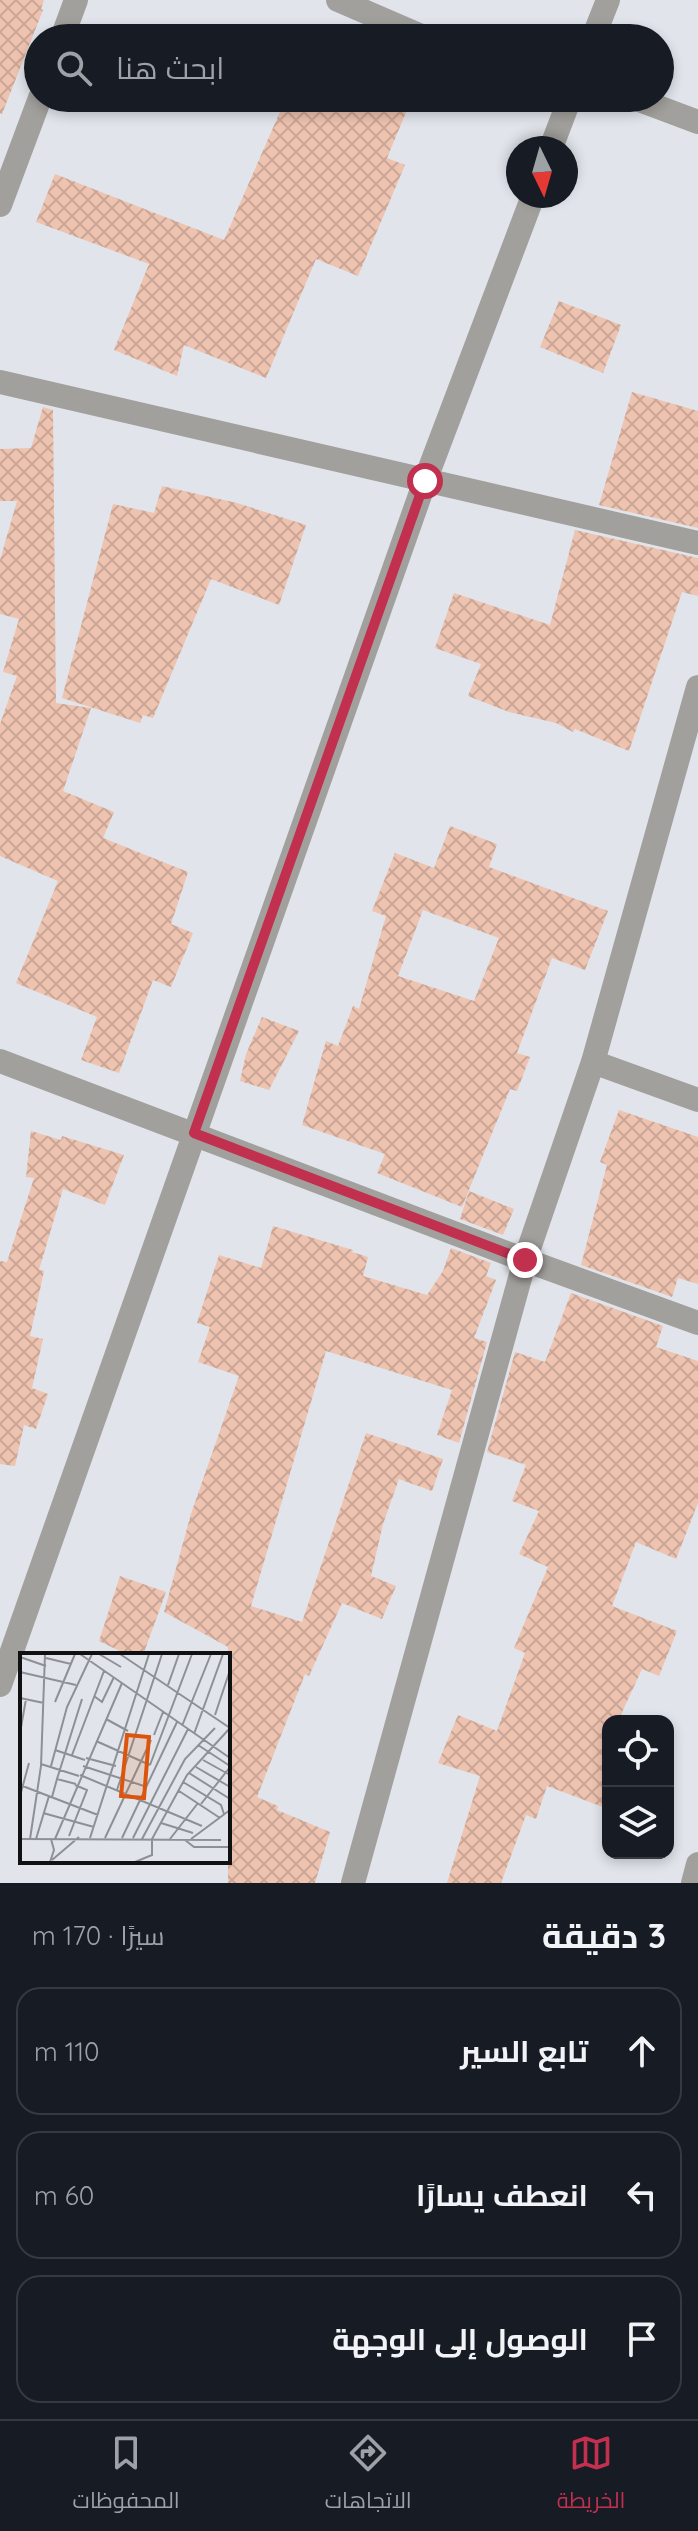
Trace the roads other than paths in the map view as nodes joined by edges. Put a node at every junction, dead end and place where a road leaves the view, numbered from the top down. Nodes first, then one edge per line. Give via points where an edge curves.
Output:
1 (76, 0) edge
2 (338, 0) edge
3 (608, 0) edge
4 (67, 24) edge
5 (394, 24) edge
6 (599, 24) edge
7 (35, 112) edge
8 (565, 112) edge
9 (671, 112) edge
10 (698, 122) edge
11 (556, 136) edge
12 (0, 205) edge
13 (528, 208) edge
14 (0, 382) edge
15 (425, 481) junction
16 (698, 543) edge
17 (698, 687) edge
18 (0, 1061) edge
19 (593, 1062) junction
20 (698, 1100) edge
21 (194, 1133) junction
22 (525, 1260) junction
23 (698, 1323) edge
24 (0, 1685) edge
25 (698, 1864) edge
26 (356, 1882) edge
27 (693, 1883) edge

1 - 4 street
2 - 5 street
3 - 6 street
7 - 12 street
8 - 11 street
9 - 10 street
13 - 15 street
14 - 15 street
15 - 16 street
15 - 21 street
17 - 19 street
18 - 21 street
19 - 20 street
19 - 22 street
21 - 22 street
21 - 24 street
22 - 23 street
22 - 26 street
25 - 27 street

